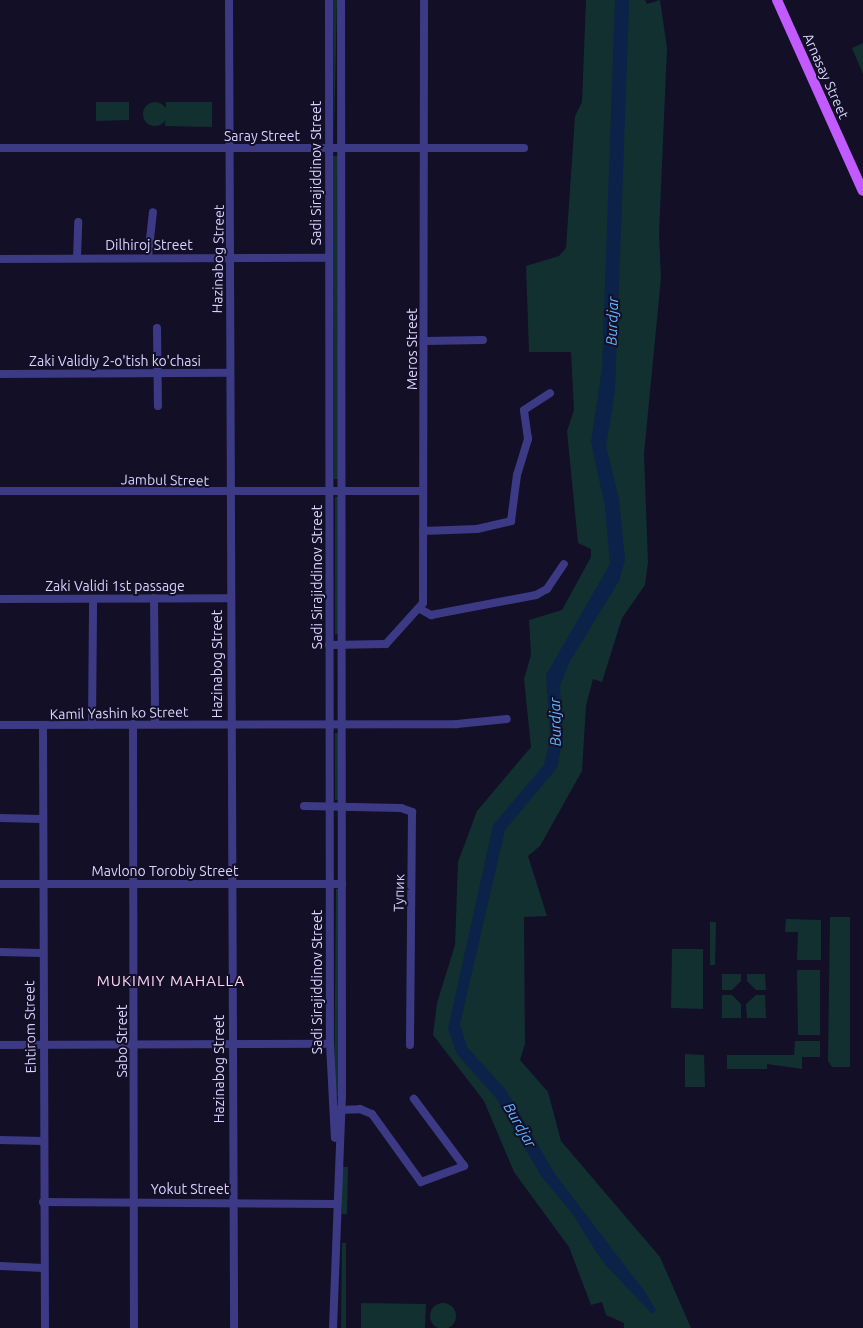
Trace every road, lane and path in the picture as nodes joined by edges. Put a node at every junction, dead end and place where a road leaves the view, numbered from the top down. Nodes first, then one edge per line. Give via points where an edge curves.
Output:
1 (229, 0) edge
2 (329, 0) edge
3 (341, 0) edge
4 (424, 0) edge
5 (777, 0) edge
6 (783, 0) edge
7 (808, 61) junction
8 (0, 148) edge
9 (524, 148) dead end
10 (231, 149) junction
11 (329, 149) junction
12 (341, 149) junction
13 (424, 149) junction
14 (863, 176) edge
15 (863, 191) edge
16 (153, 212) dead end
17 (78, 222) dead end
18 (148, 257) junction
19 (77, 258) junction
20 (231, 258) junction
21 (329, 258) junction
22 (0, 259) edge
23 (157, 328) dead end
24 (483, 340) dead end
25 (425, 341) junction
26 (160, 373) junction
27 (229, 373) junction
28 (0, 374) edge
29 (550, 393) dead end
30 (158, 406) dead end
31 (0, 491) edge
32 (329, 491) junction
33 (341, 491) junction
34 (423, 491) junction
35 (230, 494) junction
36 (423, 531) junction
37 (564, 564) dead end
38 (154, 598) junction
39 (230, 598) junction
40 (0, 599) edge
41 (93, 599) junction
42 (420, 610) junction
43 (329, 645) junction
44 (341, 645) junction
45 (507, 718) dead end
46 (156, 723) junction
47 (329, 723) junction
48 (342, 723) junction
49 (133, 724) junction
50 (229, 724) junction
51 (0, 725) edge
52 (92, 725) junction
53 (43, 727) junction
54 (304, 806) dead end
55 (329, 806) junction
56 (342, 806) junction
57 (0, 818) edge
58 (42, 819) junction
59 (41, 883) junction
60 (0, 884) edge
61 (133, 884) junction
62 (231, 884) junction
63 (329, 884) junction
64 (342, 884) junction
65 (0, 952) edge
66 (42, 952) junction
67 (0, 1044) edge
68 (43, 1044) junction
69 (330, 1044) junction
70 (135, 1045) junction
71 (231, 1045) junction
72 (410, 1045) dead end
73 (414, 1099) dead end
74 (331, 1110) junction
75 (341, 1111) junction
76 (0, 1140) edge
77 (43, 1141) junction
78 (337, 1155) junction
79 (135, 1201) junction
80 (43, 1202) junction
81 (231, 1202) junction
82 (336, 1204) junction
83 (0, 1266) edge
84 (44, 1268) junction
85 (45, 1328) edge
86 (134, 1328) edge
87 (234, 1328) edge
88 (333, 1328) edge

1 - 10 street, Hazinabog Street
2 - 11 street, Sadi Sirajiddinov Street
3 - 12 street, Sadi Sirajiddinov Street
4 - 13 street, Meros Street
5 - 7 main road, Arnasay Street
6 - 7 main road, Arnasay Street
7 - 14 main road, Arnasay Street
7 - 15 main road, Arnasay Street
8 - 10 street, Saray Street
9 - 13 street, Saray Street
10 - 11 street, Saray Street
10 - 20 street, Hazinabog Street
11 - 12 street, Saray Street
11 - 21 street, Sadi Sirajiddinov Street
12 - 13 street, Saray Street
12 - 33 street, Sadi Sirajiddinov Street
13 - 25 street, Meros Street
16 - 18 street
17 - 19 street
18 - 19 street, Dilhiroj Street
18 - 20 street, Dilhiroj Street
19 - 22 street, Dilhiroj Street
20 - 21 street, Dilhiroj Street
20 - 27 street, Hazinabog Street
21 - 32 street, Sadi Sirajiddinov Street
23 - 26 street
24 - 25 street
25 - 34 street, Meros Street
26 - 27 street, Zaki Validiy 2-o'tish ko'chasi
26 - 28 street, Zaki Validiy 2-o'tish ko'chasi
26 - 30 street
27 - 35 street, Hazinabog Street
29 - 36 street via 524,410 528,439 517,475 511,521 477,529
31 - 35 street, Jambul Street
32 - 33 street, Jambul Street
32 - 35 street, Jambul Street
32 - 43 street, Sadi Sirajiddinov Street
33 - 34 street, Jambul Street
33 - 44 street, Sadi Sirajiddinov Street
34 - 36 street, Meros Street
35 - 39 street, Hazinabog Street
36 - 42 street, Meros Street
37 - 42 street via 547,589 536,595 431,615
38 - 39 street, Zaki Validi 1st passage
38 - 41 street, Zaki Validi 1st passage
38 - 46 street
39 - 50 street, Hazinabog Street
40 - 41 street, Zaki Validi 1st passage
41 - 52 street
42 - 44 street via 386,644
43 - 44 street
43 - 47 street, Sadi Sirajiddinov Street
44 - 48 street, Sadi Sirajiddinov Street
45 - 48 street, Kamil Yashin ko Street via 457,724
46 - 49 street, Kamil Yashin ko Street
46 - 50 street, Kamil Yashin ko Street
47 - 48 street, Kamil Yashin ko Street
47 - 50 street, Kamil Yashin ko Street
47 - 55 street, Sadi Sirajiddinov Street
48 - 56 street, Sadi Sirajiddinov Street
49 - 52 street, Kamil Yashin ko Street
49 - 61 street, Sabo Street
50 - 62 street, Hazinabog Street
51 - 53 street, Kamil Yashin ko Street
52 - 53 street, Kamil Yashin ko Street
53 - 58 street, Ehtirom Street
54 - 55 street
55 - 56 street
55 - 63 street, Sadi Sirajiddinov Street
56 - 64 street, Sadi Sirajiddinov Street
56 - 72 street, Тупик via 412,812
57 - 58 street
58 - 59 street, Ehtirom Street
59 - 60 street, Mavlono Torobiy Street
59 - 61 street, Mavlono Torobiy Street
59 - 66 street, Ehtirom Street
61 - 62 street, Mavlono Torobiy Street
61 - 70 street, Sabo Street
62 - 63 street, Mavlono Torobiy Street
62 - 71 street, Hazinabog Street
63 - 64 street, Mavlono Torobiy Street
63 - 69 street, Sadi Sirajiddinov Street
64 - 75 street, Sadi Sirajiddinov Street
65 - 66 street
66 - 68 street, Ehtirom Street
67 - 68 street
68 - 70 street
68 - 77 street, Ehtirom Street
69 - 71 street
69 - 74 street, Sadi Sirajiddinov Street
70 - 71 street
70 - 79 street, Sabo Street
71 - 81 street, Hazinabog Street
73 - 75 street via 464,1166 421,1182 372,1114 360,1109
74 - 75 street
74 - 78 street, Sadi Sirajiddinov Street
75 - 78 street, Sadi Sirajiddinov Street
76 - 77 street
77 - 80 street, Ehtirom Street
78 - 82 street, Sadi Sirajiddinov Street
79 - 80 street, Yokut Street
79 - 81 street, Yokut Street
79 - 86 street, Sabo Street
80 - 84 street, Ehtirom Street
81 - 82 street, Yokut Street
81 - 87 street, Hazinabog Street
82 - 88 street, Sadi Sirajiddinov Street
83 - 84 street
84 - 85 street, Ehtirom Street

